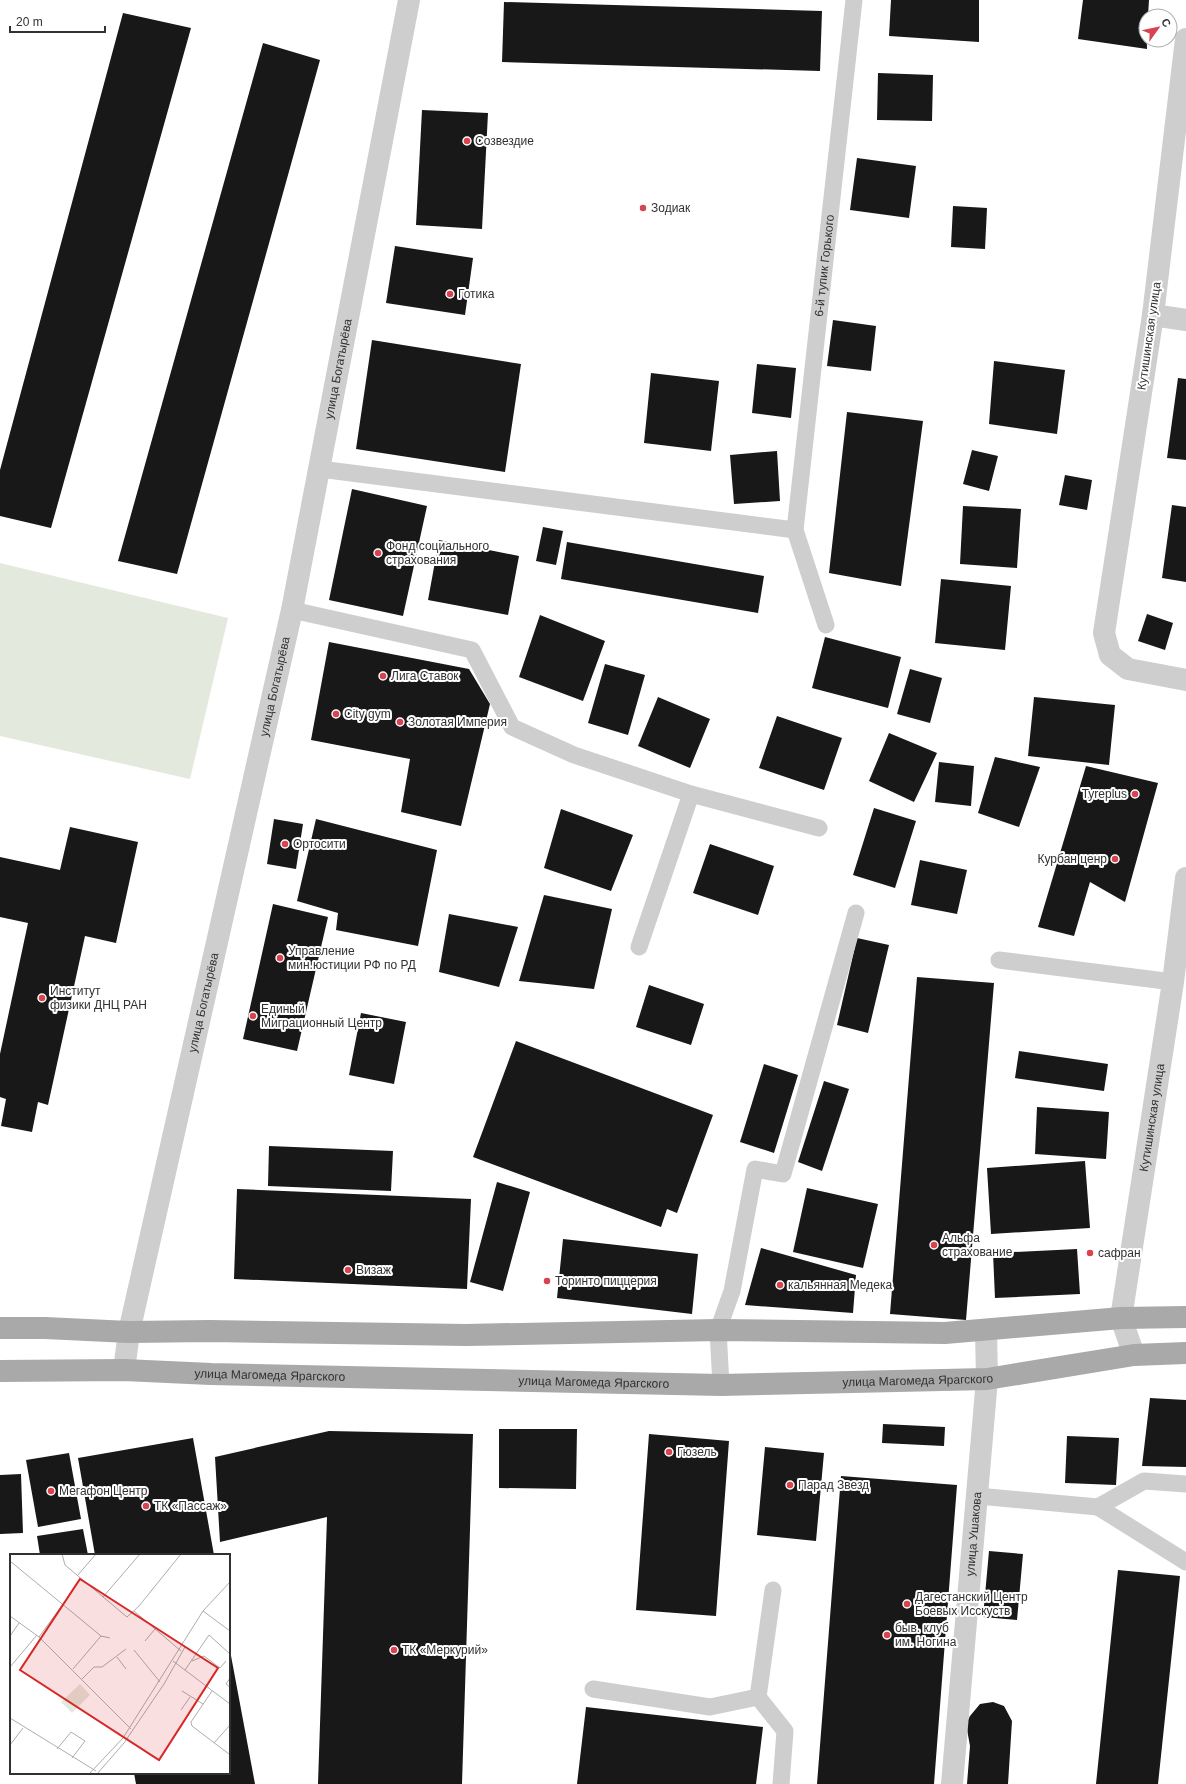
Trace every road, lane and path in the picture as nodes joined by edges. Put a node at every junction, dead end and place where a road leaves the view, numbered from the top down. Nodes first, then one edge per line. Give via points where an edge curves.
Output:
1 (409, 0) edge
2 (854, 0) edge
3 (1186, 39) edge
4 (1153, 315) junction
5 (1186, 320) edge
6 (320, 469) junction
7 (795, 530) junction
8 (292, 610) junction
9 (826, 625) dead end
10 (1186, 680) edge
11 (691, 794) junction
12 (819, 828) dead end
13 (1186, 878) edge
14 (856, 913) dead end
15 (639, 947) dead end
16 (999, 960) dead end
17 (1173, 982) junction
18 (1186, 1317) edge
19 (1121, 1318) junction
20 (0, 1328) edge
21 (718, 1330) junction
22 (986, 1331) junction
23 (129, 1332) junction
24 (1186, 1353) edge
25 (1134, 1355) junction
26 (124, 1370) junction
27 (0, 1371) edge
28 (987, 1379) junction
29 (721, 1385) junction
30 (1186, 1484) edge
31 (978, 1496) junction
32 (1098, 1507) junction
33 (1186, 1562) edge
34 (773, 1590) dead end
35 (593, 1689) dead end
36 (758, 1697) junction
37 (781, 1784) edge
38 (952, 1784) edge

1 - 6 street, улица Богатырёва
2 - 7 lane, 6-й тупик Горького
3 - 4 street, Кутишинская улица
4 - 5 street
4 - 10 street, Кутишинская улица via 1104,633 1110,655 1128,669
6 - 7 lane
6 - 8 street, улица Богатырёва
7 - 9 lane
8 - 11 lane via 472,650 512,727 574,755
8 - 23 street, улица Богатырёва
11 - 12 lane
11 - 15 lane
13 - 17 street, Кутишинская улица
14 - 21 lane via 784,1174 755,1169 732,1291
16 - 17 lane
17 - 19 street, Кутишинская улица
18 - 19 main road
19 - 22 main road
19 - 25 street, Кутишинская улица
20 - 23 main road
21 - 22 main road via 945,1333
21 - 23 main road via 466,1336
21 - 29 lane
22 - 28 street, улица Ушакова
23 - 26 street, улица Богатырёва
24 - 25 main road, улица Магомеда Ярагского
25 - 28 main road, улица Магомеда Ярагского
26 - 27 main road, улица Магомеда Ярагского
26 - 29 main road, улица Магомеда Ярагского
28 - 29 main road, улица Магомеда Ярагского
28 - 31 street, улица Ушакова
30 - 32 lane via 1144,1481
31 - 32 lane
31 - 38 street, улица Ушакова
32 - 33 lane
34 - 36 lane
35 - 36 lane via 710,1707
36 - 37 lane via 785,1731

